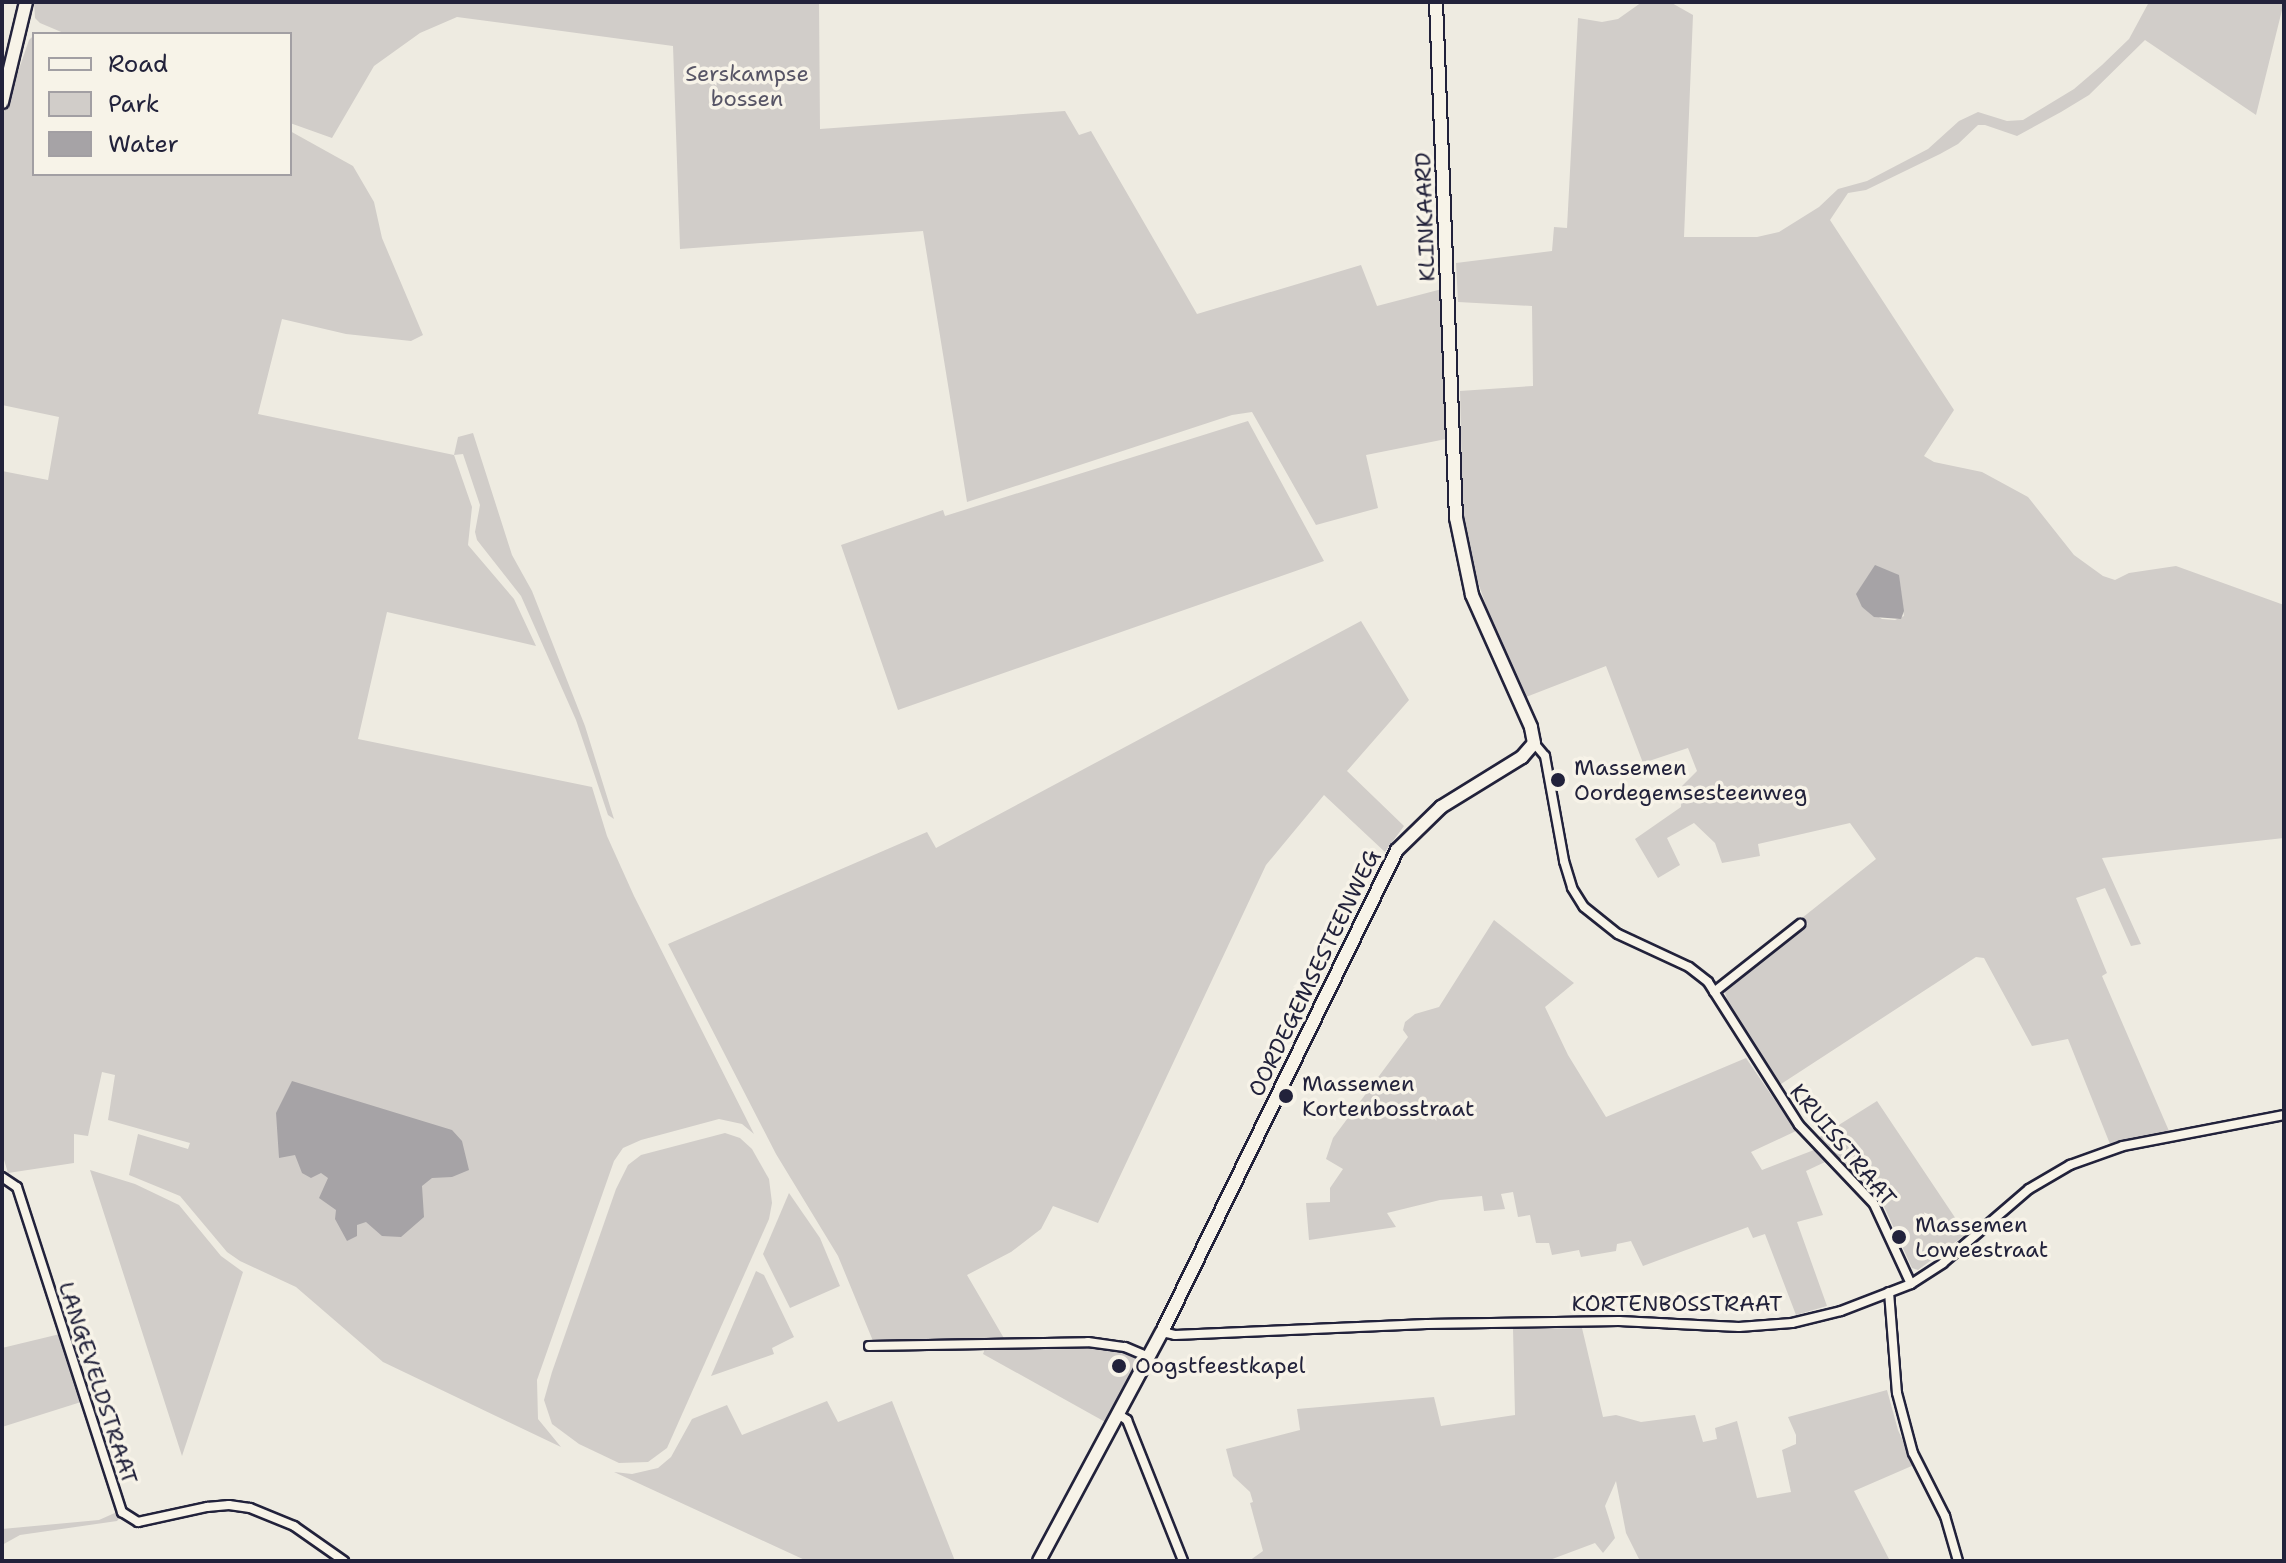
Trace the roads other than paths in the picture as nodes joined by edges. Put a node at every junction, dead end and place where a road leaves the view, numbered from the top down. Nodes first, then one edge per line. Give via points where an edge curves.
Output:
1 (26, 2) edge
2 (1436, 2) edge
3 (2, 102) edge
4 (1534, 743) junction
5 (1800, 924) dead end
6 (1714, 992) junction
7 (2284, 1115) edge
8 (2, 1177) edge
9 (1911, 1284) junction
10 (1889, 1292) junction
11 (1162, 1332) junction
12 (869, 1346) dead end
13 (1148, 1357) junction
14 (1118, 1414) junction
15 (344, 1561) edge
16 (1039, 1561) edge
17 (1183, 1561) edge
18 (1958, 1561) edge

1 - 3 street
2 - 4 street, KLINKAARD via 1456,518 1472,595
4 - 6 street, KRUISSTRAAT via 1547,763 1564,861 1584,907 1618,934 1689,967
4 - 11 street, OORDEGEMSESTEENWEG via 1522,757 1441,807 1397,850
5 - 6 street
6 - 9 street, KRUISSTRAAT via 1799,1125 1874,1204
7 - 9 street, KORTENBOSSTRAAT via 2123,1146 2070,1165 2029,1189
8 - 15 street, LANGEVELDSTRAAT via 17,1187 122,1512 138,1522 207,1507 250,1508 294,1526
9 - 10 street, KORTENBOSSTRAAT
10 - 11 street, KORTENBOSSTRAAT via 1792,1323 1739,1327 1619,1321
10 - 18 street via 1897,1393 1913,1453 1945,1516
11 - 13 street, OORDEGEMSESTEENWEG
12 - 13 street via 1106,1343
13 - 14 street, OORDEGEMSESTEENWEG
14 - 16 street, OORDEGEMSESTEENWEG
14 - 17 street via 1127,1420

